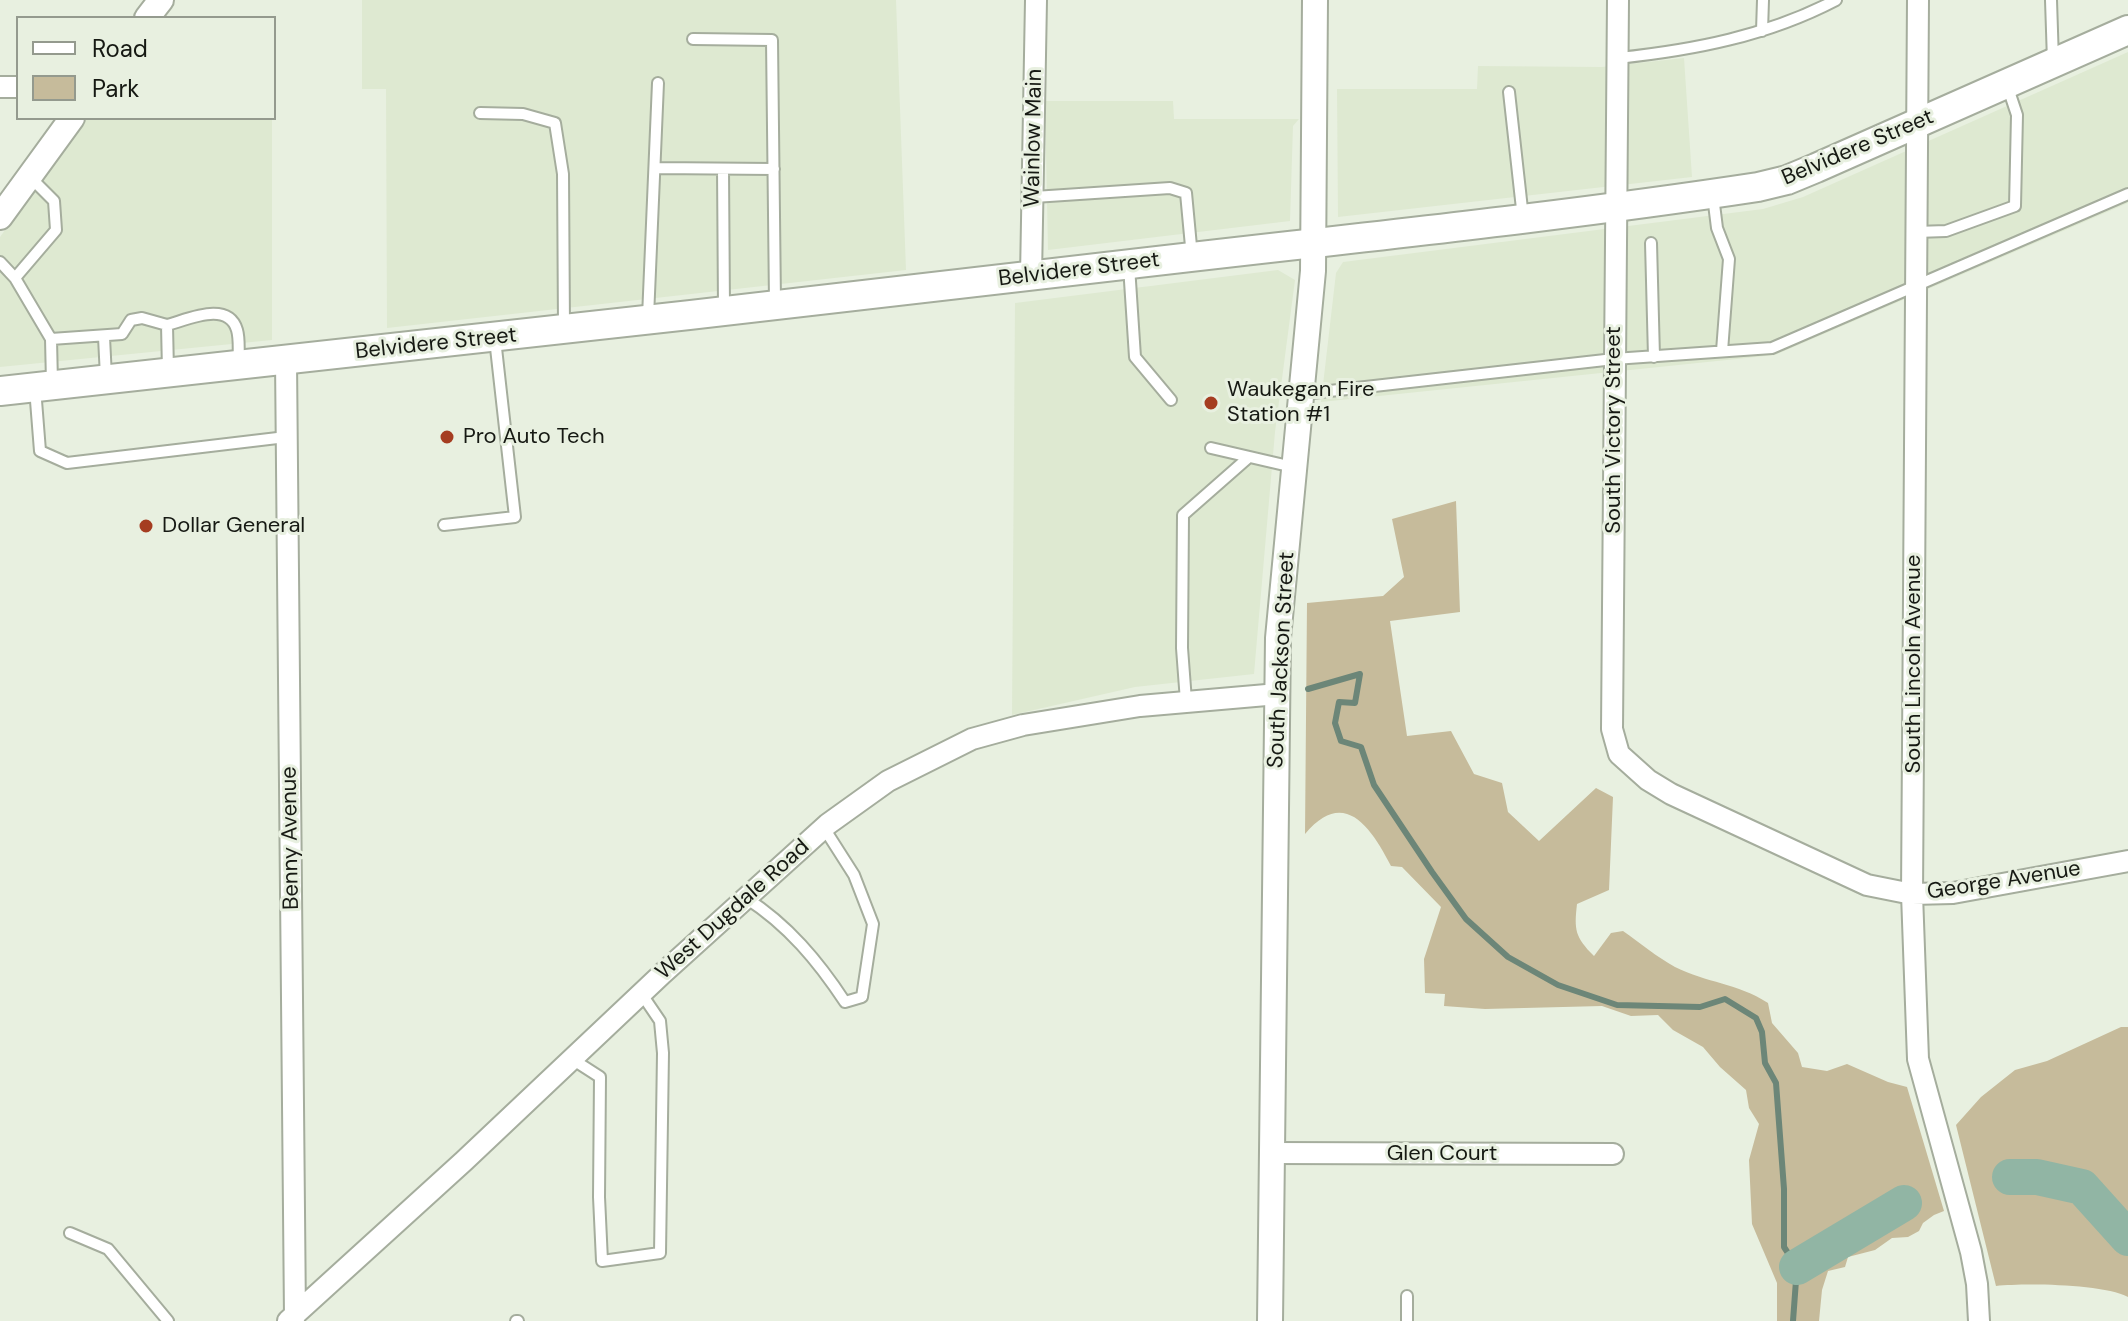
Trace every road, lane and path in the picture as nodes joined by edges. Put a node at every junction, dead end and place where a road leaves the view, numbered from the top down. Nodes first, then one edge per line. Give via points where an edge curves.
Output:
1 (161, 0) edge
2 (1036, 0) edge
3 (1315, 0) edge
4 (1618, 0) edge
5 (1763, 0) edge
6 (1836, 0) edge
7 (1918, 0) edge
8 (2051, 0) edge
9 (149, 16) edge
10 (2128, 30) edge
11 (1762, 31) junction
12 (693, 39) dead end
13 (1618, 58) junction
14 (2053, 63) junction
15 (658, 83) dead end
16 (2007, 84) junction
17 (1509, 92) dead end
18 (480, 113) dead end
19 (71, 120) edge
20 (1916, 124) junction
21 (655, 168) junction
22 (723, 169) junction
23 (774, 169) junction
24 (30, 176) junction
25 (1713, 194) junction
26 (2128, 194) edge
27 (1034, 197) junction
28 (1616, 205) junction
29 (0, 217) edge
30 (1523, 219) junction
31 (1916, 232) junction
32 (1313, 243) junction
33 (1651, 243) dead end
34 (1192, 258) junction
35 (0, 262) edge
36 (1129, 264) junction
37 (1031, 276) junction
38 (15, 278) junction
39 (1915, 287) junction
40 (775, 304) junction
41 (724, 310) junction
42 (648, 319) junction
43 (167, 325) junction
44 (564, 329) junction
45 (104, 337) junction
46 (495, 338) junction
47 (51, 339) junction
48 (1722, 351) junction
49 (1654, 357) junction
50 (1614, 359) junction
51 (286, 360) junction
52 (239, 365) junction
53 (168, 373) junction
54 (106, 379) junction
55 (44, 386) junction
56 (0, 391) edge
57 (1303, 394) junction
58 (1171, 400) dead end
59 (286, 437) junction
60 (1211, 448) dead end
61 (1249, 457) junction
62 (1295, 467) junction
63 (444, 525) dead end
64 (1278, 694) junction
65 (1186, 701) junction
66 (1706, 810) joint
67 (824, 828) junction
68 (2128, 861) edge
69 (1912, 894) junction
70 (746, 898) junction
71 (641, 993) junction
72 (572, 1059) junction
73 (1271, 1153) junction
74 (1613, 1154) dead end
75 (70, 1233) dead end
76 (1407, 1296) dead end
77 (291, 1318) edge
78 (168, 1321) edge
79 (1270, 1321) edge
80 (1407, 1321) edge
81 (1979, 1321) edge

1 - 9 street
2 - 27 street, Wainlow Main
3 - 32 street, South Jackson Street
4 - 13 street, South Victory Street
5 - 11 lane
6 - 11 lane
7 - 20 street, South Lincoln Avenue
8 - 14 lane
10 - 14 main road, Belvidere Street
11 - 13 lane via 1672,53
12 - 23 lane via 772,40
13 - 28 street, South Victory Street
14 - 16 main road, Belvidere Street
15 - 21 lane
16 - 20 main road, Belvidere Street
16 - 31 lane via 2017,115 2015,206 1946,231
17 - 30 lane
18 - 44 lane via 523,114 555,123 563,174
19 - 24 street
20 - 25 main road, Belvidere Street via 1787,180
20 - 31 street, South Lincoln Avenue
21 - 22 lane
21 - 42 lane
22 - 23 lane
22 - 41 lane
23 - 40 lane
24 - 29 street
24 - 38 lane via 54,201 56,230
25 - 28 main road, Belvidere Street
25 - 48 lane via 1717,228 1729,259
26 - 39 lane
27 - 34 lane via 1170,188 1186,193
27 - 37 street, Wainlow Main
28 - 30 main road, Belvidere Street
28 - 50 street, South Victory Street
30 - 32 main road, Belvidere Street
31 - 39 street, South Lincoln Avenue
32 - 34 main road, Belvidere Street
32 - 57 street, South Jackson Street
33 - 49 lane
34 - 36 main road, Belvidere Street
35 - 38 lane
36 - 37 main road, Belvidere Street
36 - 58 lane via 1135,357
37 - 40 main road, Belvidere Street
38 - 47 lane
39 - 48 lane via 1772,348
39 - 69 street, South Lincoln Avenue
40 - 41 main road, Belvidere Street
41 - 42 main road, Belvidere Street
42 - 44 main road, Belvidere Street
43 - 45 lane via 131,320 122,334
43 - 52 lane via 213,312 225,316 237,330
43 - 53 lane
44 - 46 main road, Belvidere Street
45 - 47 lane
45 - 54 lane
46 - 51 main road, Belvidere Street
46 - 63 lane via 515,517
47 - 55 lane
48 - 49 lane
49 - 50 lane
50 - 57 lane
50 - 66 street, South Victory Street via 1614,742 1619,754 1648,780
51 - 52 main road, Belvidere Street
51 - 59 street, Benny Avenue
52 - 53 main road, Belvidere Street
53 - 54 main road, Belvidere Street
54 - 55 main road, Belvidere Street
55 - 56 main road, Belvidere Street
55 - 59 lane via 40,451 67,463
57 - 62 street, South Jackson Street
59 - 77 street, Benny Avenue
60 - 61 lane
61 - 62 lane
61 - 65 lane via 1183,515
62 - 64 street, South Jackson Street via 1280,613
64 - 65 street, West Dugdale Road
64 - 73 street, South Jackson Street
65 - 67 street, West Dugdale Road via 1074,716 972,739 888,781
66 - 69 street, George Avenue via 1867,885
67 - 70 street, West Dugdale Road
67 - 70 lane via 854,875 873,924 862,997 845,1002 819,962 772,915
68 - 69 street, George Avenue via 1953,893
69 - 81 street, South Lincoln Avenue via 1918,1059 1971,1252
70 - 71 street, West Dugdale Road
71 - 72 street, West Dugdale Road
71 - 72 lane via 660,1021 663,1053 660,1253 602,1261 600,1077
72 - 77 street, West Dugdale Road
73 - 74 street, Glen Court
73 - 79 street, South Jackson Street
75 - 78 lane via 108,1249
76 - 80 lane

